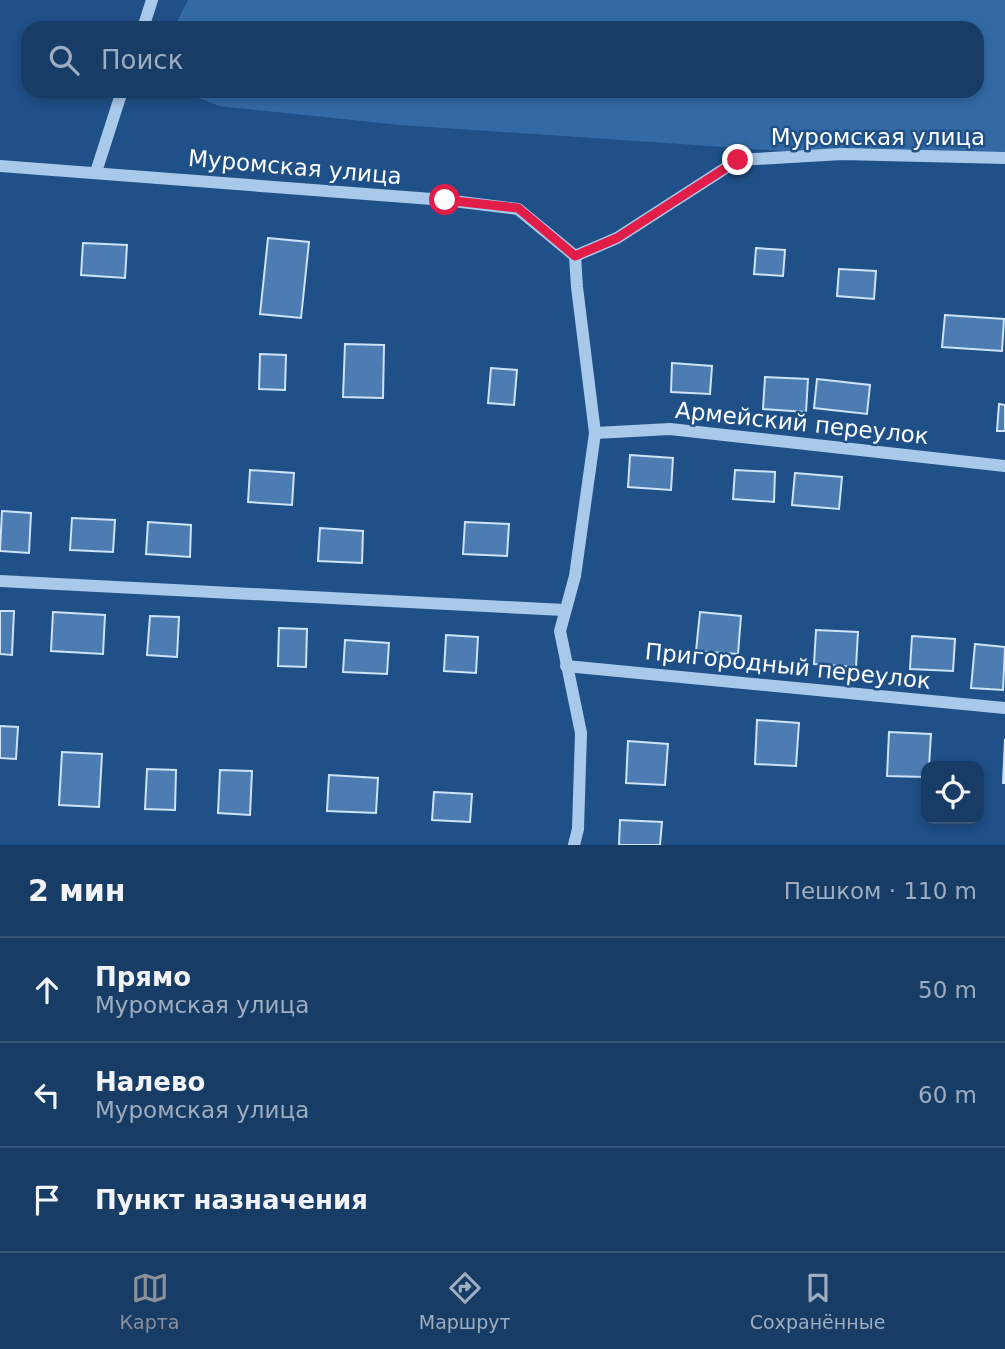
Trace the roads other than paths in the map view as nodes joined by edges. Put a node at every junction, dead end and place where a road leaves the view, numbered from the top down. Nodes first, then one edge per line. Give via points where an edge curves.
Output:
1 (152, 0) edge
2 (145, 21) edge
3 (120, 98) edge
4 (1005, 158) edge
5 (0, 166) edge
6 (96, 172) junction
7 (575, 256) junction
8 (595, 433) junction
9 (1005, 466) edge
10 (0, 581) edge
11 (564, 610) junction
12 (566, 666) junction
13 (1005, 708) edge
14 (574, 845) edge

1 - 2 street
3 - 6 street
4 - 7 street, Муромская улица via 842,154 738,160 617,238
5 - 6 street, Муромская улица
6 - 7 street, Муромская улица via 518,208
7 - 8 street
8 - 9 street, Армейский переулок via 670,429
8 - 11 street via 575,576
10 - 11 street
11 - 12 street via 560,631
12 - 13 street, Пригородный переулок
12 - 14 street via 581,733

